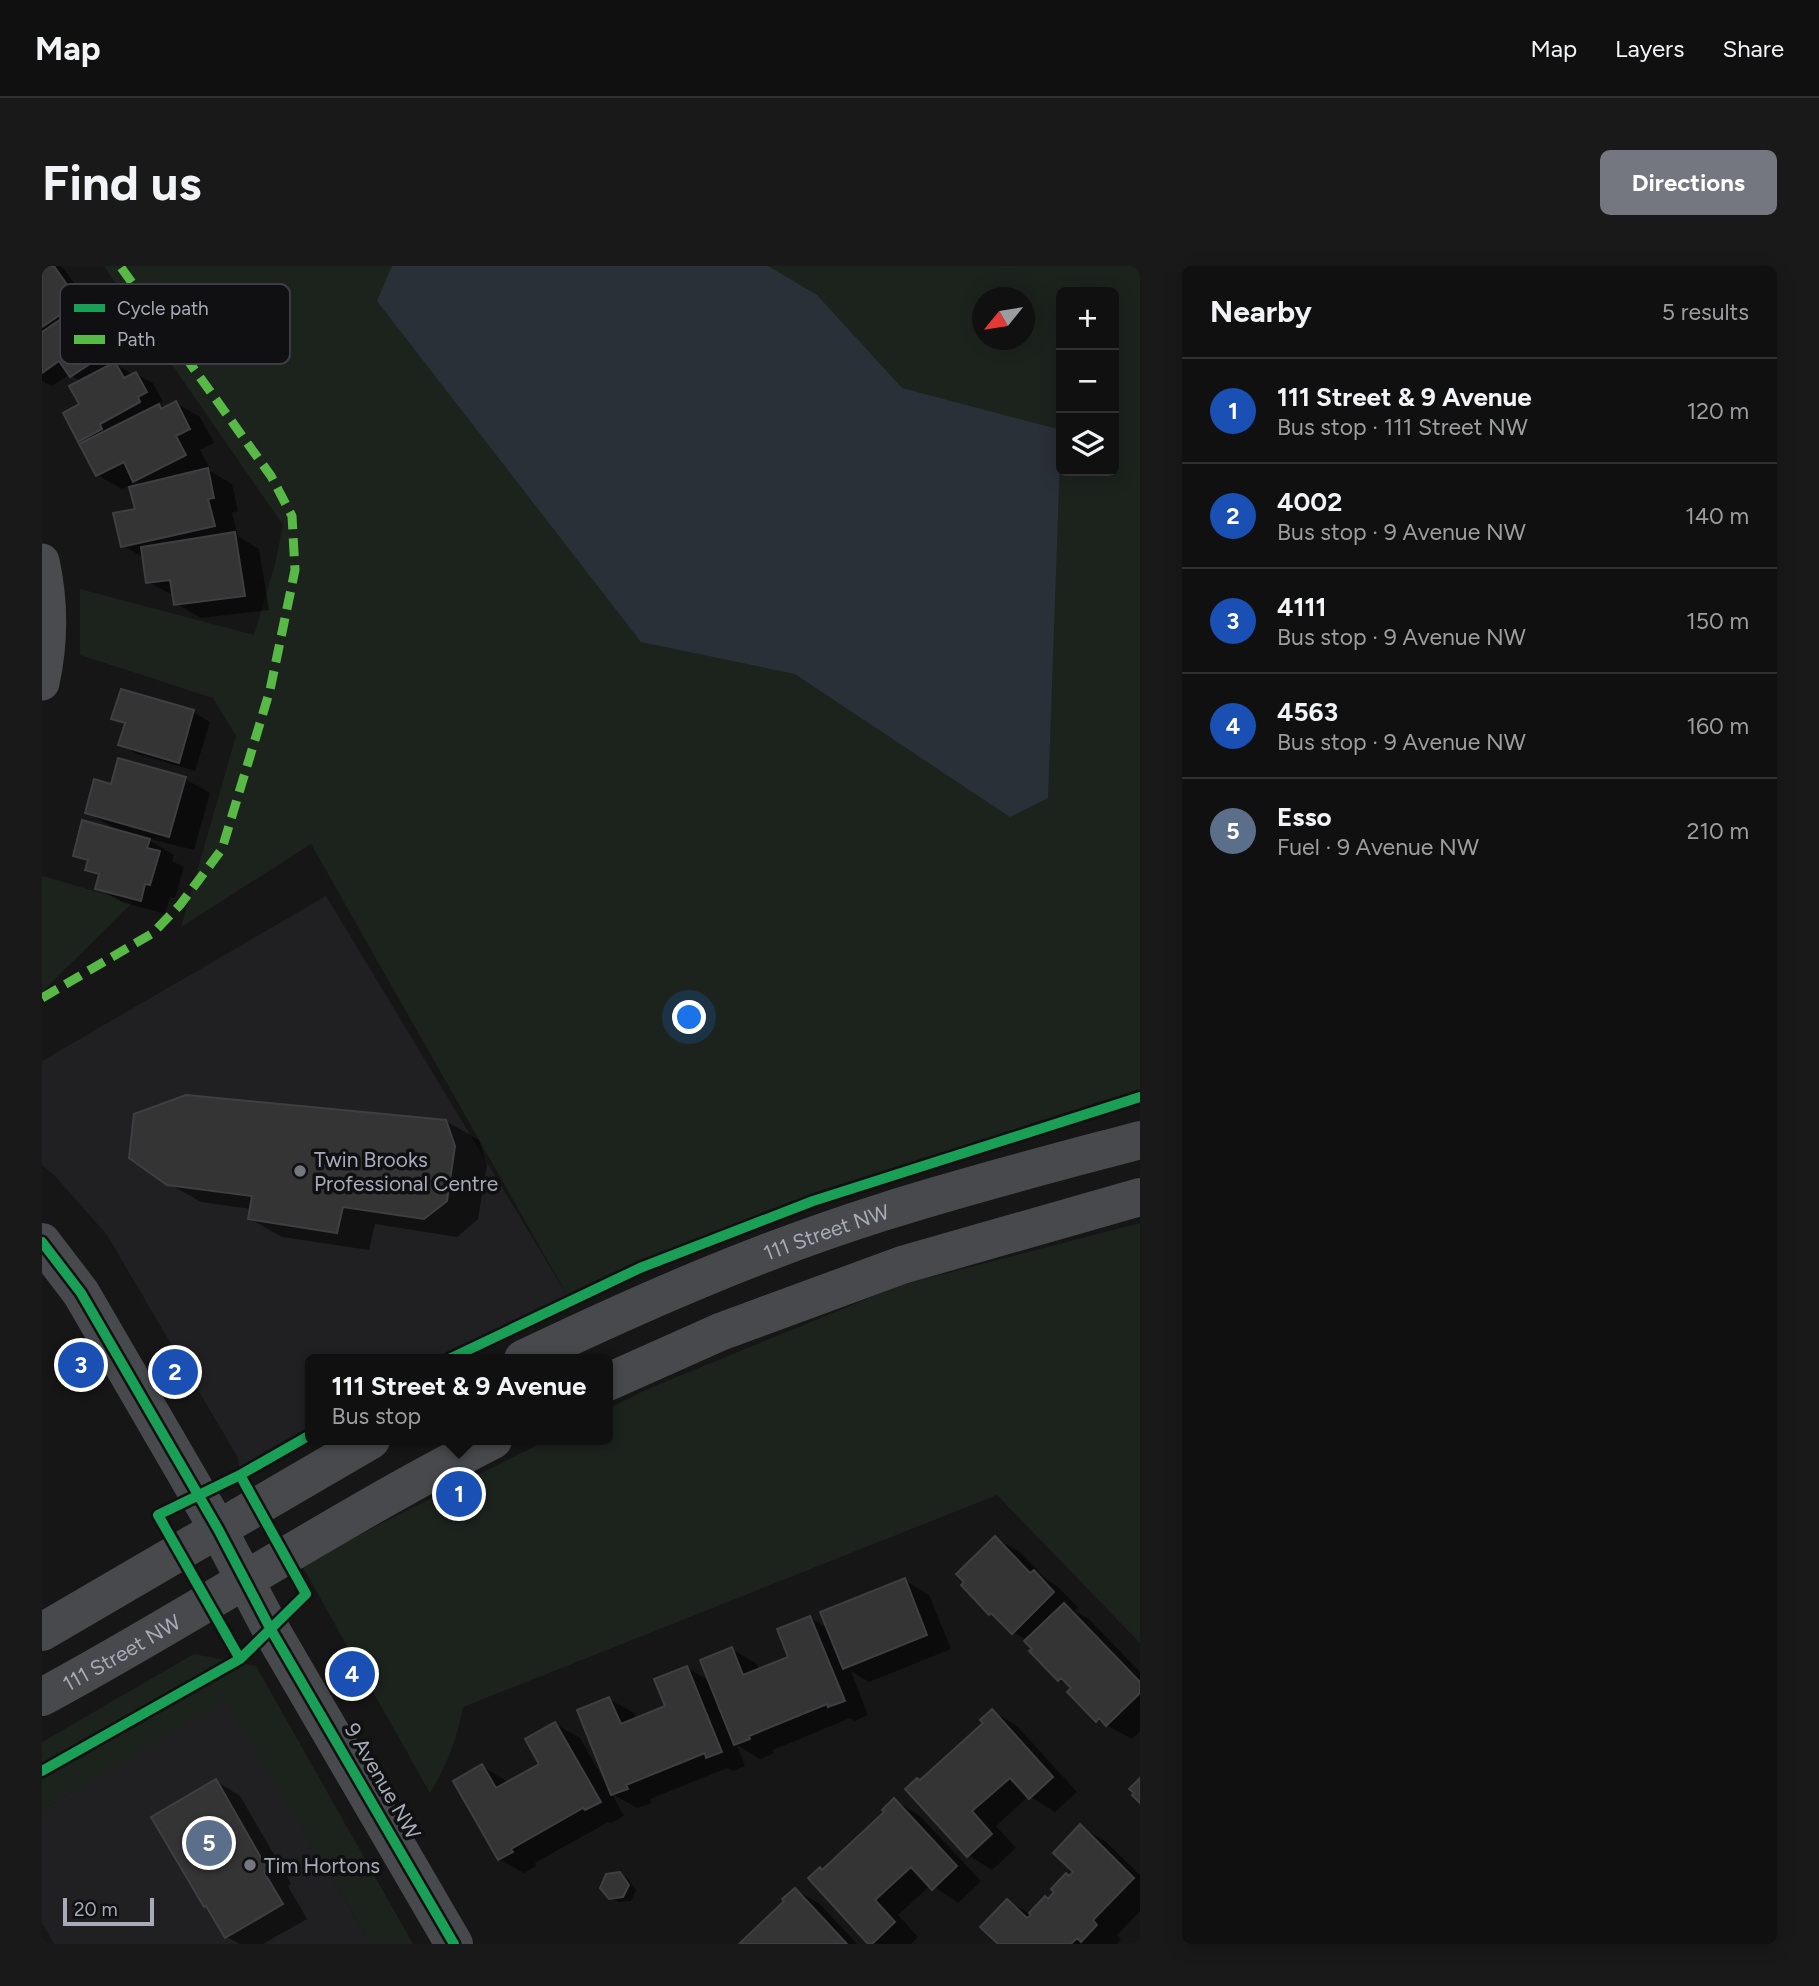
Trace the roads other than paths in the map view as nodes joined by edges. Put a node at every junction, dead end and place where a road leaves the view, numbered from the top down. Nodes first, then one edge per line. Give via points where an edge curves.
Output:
1 (42, 561) edge
2 (42, 683) edge
3 (1140, 1140) edge
4 (1140, 1197) edge
5 (42, 1242) edge
6 (534, 1354) edge
7 (613, 1380) edge
8 (362, 1445) edge
9 (485, 1445) edge
10 (218, 1529) junction
11 (246, 1579) junction
12 (42, 1632) edge
13 (42, 1697) edge
14 (454, 1944) edge

1 - 2 street via 50,614
3 - 6 main road, 111 Street NW via 883,1212 783,1246 628,1309
4 - 7 main road via 902,1265 720,1332
5 - 10 main road, 9 Avenue NW via 80,1293
8 - 10 main road
9 - 11 main road, 111 Street NW
10 - 11 main road, 9 Avenue NW
10 - 12 main road
11 - 13 main road, 111 Street NW
11 - 14 main road, 9 Avenue NW

